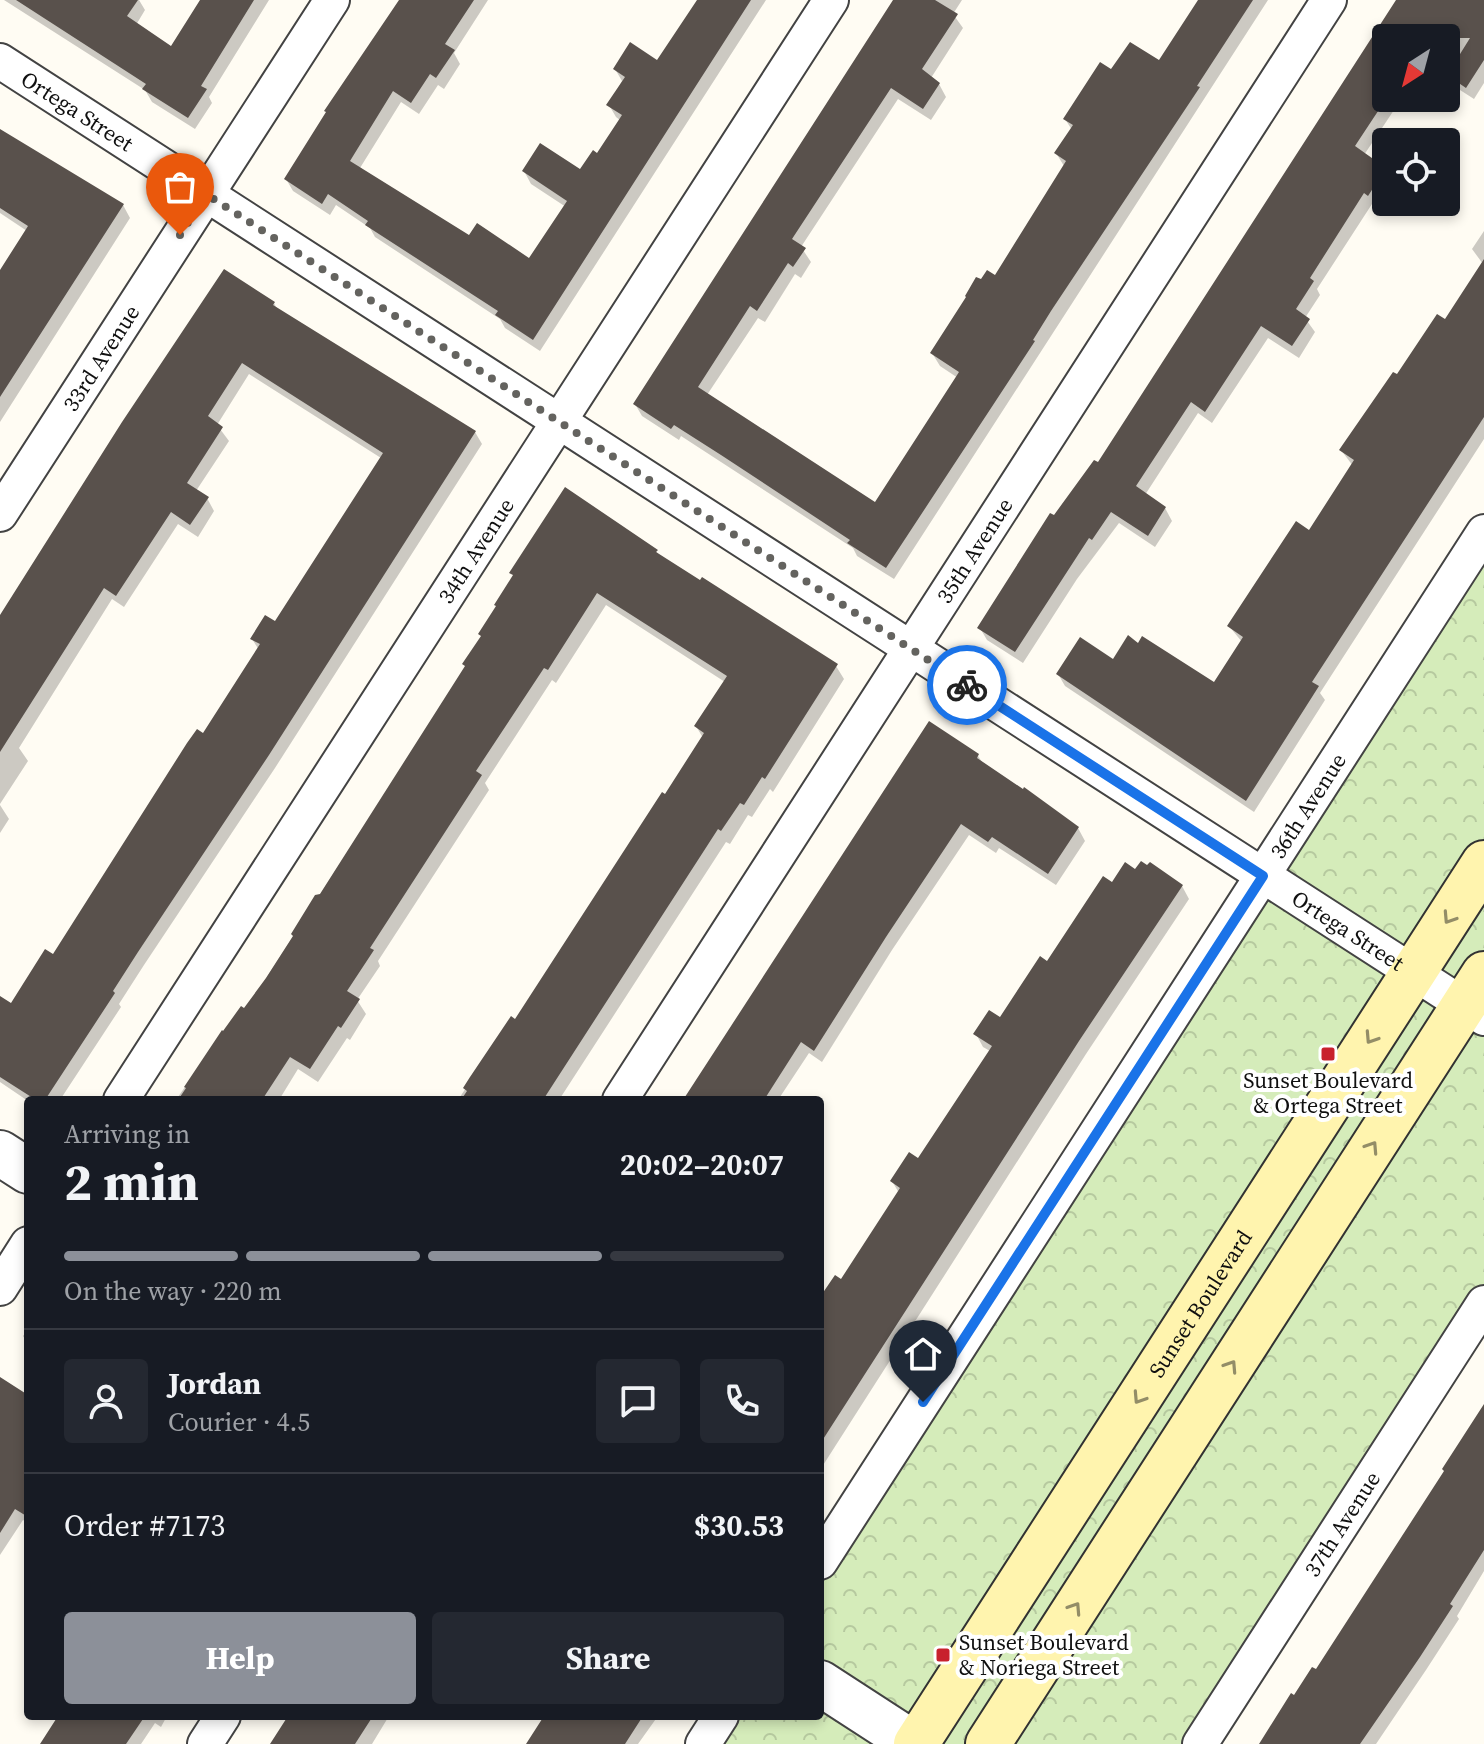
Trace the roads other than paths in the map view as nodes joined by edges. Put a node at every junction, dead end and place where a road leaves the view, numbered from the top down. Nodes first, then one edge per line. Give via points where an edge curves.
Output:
1 (332, 0) edge
2 (831, 0) edge
3 (1329, 0) edge
4 (0, 61) edge
5 (206, 194) junction
6 (559, 422) junction
7 (0, 514) edge
8 (1484, 532) edge
9 (911, 649) junction
10 (1484, 863) edge
11 (1263, 876) junction
12 (1413, 973) junction
13 (1477, 999) edge
14 (124, 1096) edge
15 (623, 1096) edge
16 (0, 1153) edge
17 (24, 1168) edge
18 (24, 1250) edge
19 (0, 1288) edge
20 (1484, 1303) edge
21 (824, 1556) edge
22 (824, 1686) edge
23 (220, 1720) edge
24 (718, 1720) edge
25 (205, 1744) edge
26 (703, 1744) edge
27 (915, 1744) edge
28 (988, 1744) edge
29 (1200, 1744) edge

1 - 5 street, 33rd Avenue
2 - 6 street, 34th Avenue
3 - 9 street, 35th Avenue
4 - 5 street, Ortega Street
5 - 6 street, Ortega Street
5 - 7 street, 33rd Avenue
6 - 9 street, Ortega Street
6 - 14 street, 34th Avenue
8 - 11 street, 36th Avenue
9 - 11 street, Ortega Street
9 - 15 street, 35th Avenue
10 -> 12 main road, Sunset Boulevard
11 - 12 street, Ortega Street
11 - 21 street, 36th Avenue
12 - 13 street, Ortega Street
12 -> 27 main road, Sunset Boulevard
28 -> 13 main road
16 - 17 street
18 - 19 street
20 - 29 street, 37th Avenue
22 - 27 street
23 - 25 street
24 - 26 street

